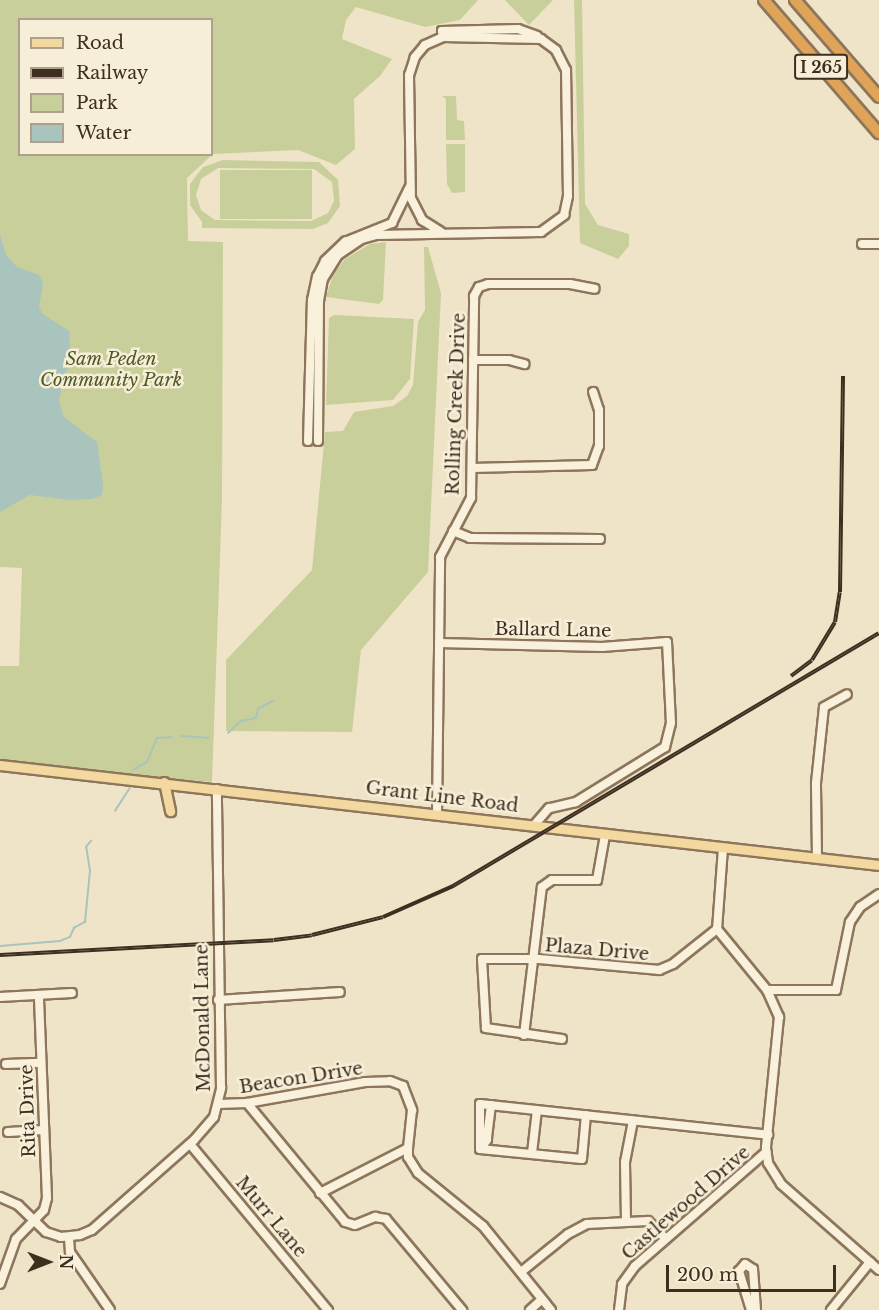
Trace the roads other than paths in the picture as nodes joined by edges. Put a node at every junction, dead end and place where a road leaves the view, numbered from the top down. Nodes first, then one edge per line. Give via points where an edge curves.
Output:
1 (764, 0) edge
2 (795, 0) edge
3 (879, 97) edge
4 (879, 133) edge
5 (411, 183) junction
6 (405, 198) junction
7 (410, 207) junction
8 (441, 232) junction
9 (387, 233) junction
10 (862, 244) dead end
11 (879, 244) edge
12 (595, 289) dead end
13 (473, 360) junction
14 (524, 364) dead end
15 (593, 392) dead end
16 (308, 441) dead end
17 (318, 441) dead end
18 (472, 468) junction
19 (453, 531) junction
20 (600, 538) dead end
21 (439, 643) junction
22 (847, 694) dead end
23 (0, 765) edge
24 (164, 782) junction
25 (217, 789) junction
26 (170, 811) dead end
27 (437, 814) junction
28 (534, 825) junction
29 (605, 835) junction
30 (723, 848) junction
31 (817, 858) junction
32 (879, 864) edge
33 (879, 894) edge
34 (717, 929) junction
35 (533, 959) junction
36 (767, 990) junction
37 (340, 992) dead end
38 (72, 993) dead end
39 (39, 995) junction
40 (0, 997) edge
41 (218, 1000) junction
42 (524, 1035) junction
43 (562, 1039) dead end
44 (41, 1063) junction
45 (6, 1064) dead end
46 (247, 1103) junction
47 (218, 1104) junction
48 (537, 1110) junction
49 (586, 1116) junction
50 (633, 1120) junction
51 (44, 1130) junction
52 (8, 1132) dead end
53 (768, 1135) junction
54 (190, 1144) junction
55 (408, 1148) junction
56 (766, 1152) junction
57 (532, 1153) junction
58 (320, 1193) junction
59 (0, 1197) edge
60 (33, 1220) junction
61 (626, 1221) junction
62 (69, 1238) junction
63 (666, 1239) junction
64 (870, 1262) junction
65 (879, 1270) edge
66 (521, 1272) junction
67 (0, 1284) edge
68 (541, 1300) junction
69 (111, 1310) edge
70 (328, 1310) edge
71 (462, 1310) edge
72 (530, 1310) edge
73 (551, 1310) edge
74 (619, 1310) edge
75 (751, 1310) edge
76 (756, 1310) edge
77 (831, 1310) edge

1 - 4 highway, I 265
2 - 3 highway, I 265
5 - 6 street
5 - 7 street
5 - 8 street via 409,75 425,45 442,34 518,29 555,50 566,70 568,196 564,215 541,232
6 - 7 street
6 - 16 street via 392,223 345,242 325,261 317,277 312,300
7 - 8 street via 428,226
7 - 9 street
8 - 9 street
9 - 17 street via 350,246 338,255 323,279 319,301
10 - 11 street
12 - 13 street, Rolling Creek Drive via 570,284 483,285 474,296
13 - 14 street
13 - 18 street, Rolling Creek Drive
15 - 18 street via 599,410 599,446 592,465
18 - 19 street, Rolling Creek Drive via 470,501
19 - 20 street via 470,538
19 - 21 street, Rolling Creek Drive via 440,557
21 - 27 street, Rolling Creek Drive
21 - 28 street, Ballard Lane via 603,647 667,642 671,710 665,747 576,802 549,808
22 - 31 street via 824,707 816,783
23 - 24 main road, Grant Line Road
24 - 25 main road, Grant Line Road
24 - 26 main road
25 - 27 main road, Grant Line Road
25 - 41 street, McDonald Lane
27 - 28 main road, Grant Line Road
28 - 29 main road, Grant Line Road
29 - 30 main road, Grant Line Road
29 - 35 street, Plaza Drive via 597,880 552,880 542,887
30 - 31 main road, Grant Line Road
30 - 34 street
31 - 32 main road, Grant Line Road
33 - 36 street via 860,907 850,922 836,990
34 - 35 street, Plaza Drive via 673,964 659,970
34 - 36 street
35 - 42 street, Plaza Drive
35 - 42 street, Plaza Drive via 485,957 480,965 484,1026
36 - 53 street via 779,1017
37 - 41 street
38 - 39 street
39 - 40 street
39 - 44 street, Rita Drive
41 - 47 street, McDonald Lane
42 - 43 street, Plaza Drive
44 - 45 street
44 - 51 street, Rita Drive
46 - 47 street, Beacon Drive
46 - 55 street, Beacon Drive via 327,1086 395,1082 407,1090 411,1099 412,1132
46 - 58 street
47 - 54 street, McDonald Lane via 210,1123
48 - 49 street
48 - 57 street
48 - 57 street via 480,1104 480,1149
49 - 50 street
49 - 57 street via 582,1159
50 - 53 street
50 - 61 street via 625,1162
51 - 52 street
51 - 60 street, Rita Drive via 47,1198 44,1210
53 - 56 street
54 - 62 street, McDonald Lane via 92,1230
54 - 70 street, Murr Lane
55 - 58 street
55 - 66 street via 408,1157 418,1173 470,1214
56 - 63 street, Castlewood Drive
56 - 64 street via 770,1168 781,1184
58 - 71 street via 348,1224 375,1217 390,1222
59 - 60 street via 18,1205
60 - 62 street via 46,1232
60 - 67 street, Rita Drive via 16,1239
61 - 63 street via 648,1221
61 - 66 street via 577,1228
62 - 69 street via 70,1252
63 - 74 street, Castlewood Drive via 625,1277
64 - 65 street
64 - 77 street
66 - 68 street
68 - 72 street
68 - 73 street
75 - 76 street via 739,1270 744,1264 753,1269

